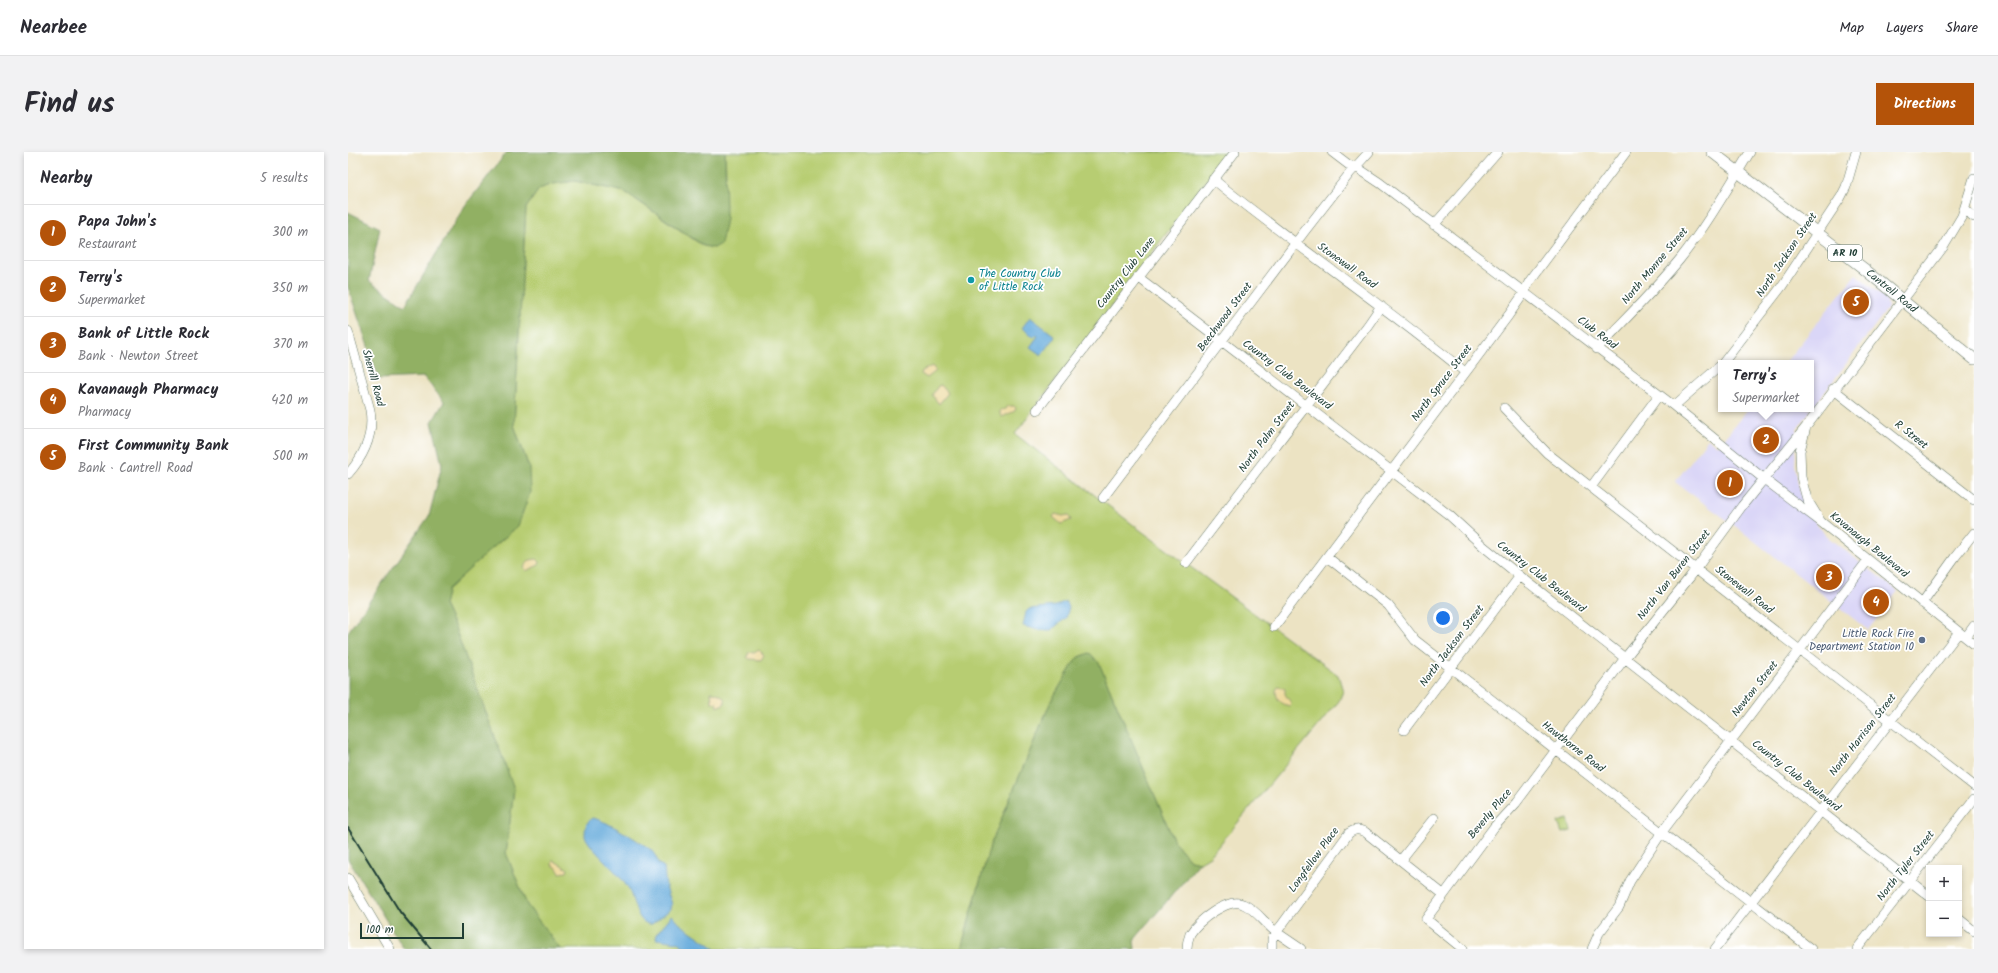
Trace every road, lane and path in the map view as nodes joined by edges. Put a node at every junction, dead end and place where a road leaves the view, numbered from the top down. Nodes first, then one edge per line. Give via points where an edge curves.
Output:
1 (1235, 152) edge
2 (1332, 152) edge
3 (1369, 152) edge
4 (1498, 152) edge
5 (1626, 152) edge
6 (1712, 152) edge
7 (1750, 152) edge
8 (1856, 152) edge
9 (1355, 168) junction
10 (1738, 172) junction
11 (1974, 178) edge
12 (1213, 179) junction
13 (1964, 209) junction
14 (1974, 217) edge
15 (1434, 225) junction
16 (1816, 232) junction
17 (1295, 243) junction
18 (1138, 277) junction
19 (1524, 293) junction
20 (1903, 300) junction
21 (1381, 306) junction
22 (348, 331) edge
23 (1222, 341) junction
24 (1597, 349) junction
25 (1974, 359) edge
26 (1725, 360) edge
27 (1718, 368) edge
28 (1465, 372) junction
29 (1833, 390) junction
30 (1659, 395) junction
31 (1306, 405) junction
32 (1674, 406) junction
33 (1504, 408) dead end
34 (1037, 410) dead end
35 (1806, 427) junction
36 (1392, 470) junction
37 (348, 474) edge
38 (1764, 479) junction
39 (1591, 486) junction
40 (1103, 498) dead end
41 (1974, 500) edge
42 (1821, 522) junction
43 (1974, 533) edge
44 (1326, 557) junction
45 (1868, 560) junction
46 (1186, 563) dead end
47 (1696, 568) junction
48 (1520, 576) junction
49 (1922, 603) junction
50 (1974, 626) edge
51 (1274, 627) dead end
52 (1962, 635) junction
53 (1974, 644) edge
54 (1801, 650) junction
55 (1625, 658) junction
56 (1451, 668) junction
57 (1890, 720) junction
58 (1404, 730) dead end
59 (1564, 740) joint
60 (1731, 740) junction
61 (1556, 750) junction
62 (1974, 786) edge
63 (1974, 799) edge
64 (1820, 810) junction
65 (1434, 818) dead end
66 (1662, 832) junction
67 (1403, 862) junction
68 (348, 878) edge
69 (1909, 880) junction
70 (1443, 894) junction
71 (1926, 894) edge
72 (1751, 902) junction
73 (1962, 921) edge
74 (1974, 931) edge
75 (1276, 932) junction
76 (390, 949) edge
77 (1186, 949) edge
78 (1272, 949) edge
79 (1301, 949) edge
80 (1464, 949) edge
81 (1592, 949) edge
82 (1715, 949) edge
83 (1811, 949) edge
84 (1858, 949) edge

1 - 12 street, Country Club Lane
2 - 9 street
3 - 9 street, Beechwood Street
4 - 15 street
5 - 19 street, North Spruce Street via 1529,282
6 - 10 main road, Cantrell Road / AR 10
7 - 10 street, North Monroe Street
8 - 16 street, North Jackson Street via 1846,187
9 - 15 street, Club Road via 1367,174
9 - 17 street, Beechwood Street
10 - 16 main road, Cantrell Road / AR 10
10 - 24 street, North Monroe Street via 1680,258 1649,295
11 - 13 street, Kavanaugh Boulevard
12 - 17 street, Stonewall Road
12 - 18 street, Country Club Lane
13 - 14 street
13 - 20 street, Kavanaugh Boulevard via 1944,246
15 - 19 street, Club Road
16 - 20 main road, Cantrell Road / AR 10
16 - 26 street, North Jackson Street via 1782,286
17 - 21 street, Stonewall Road
17 - 23 street, Beechwood Street
18 - 23 street, Country Club Boulevard
18 - 34 street, Country Club Lane
19 - 24 street, Club Road
19 - 28 street, North Spruce Street
20 - 25 main road, Cantrell Road / AR 10
20 - 29 street, Kavanaugh Boulevard
21 - 28 street, Stonewall Road
21 - 31 street, North Palm Street
22 - 37 street, Sherrill Road via 371,422 363,454
23 - 31 street, Country Club Boulevard
23 - 40 street, Beechwood Street
24 - 30 street, Club Road
27 - 32 street, North Jackson Street
28 - 36 street, North Spruce Street
29 - 35 street, Kavanaugh Boulevard
29 - 41 street, R Street
30 - 32 street, Club Road
30 - 39 street
31 - 36 street, Country Club Boulevard
31 - 46 street, North Palm Street
32 - 38 street, Club Road
33 - 39 street, Stonewall Road via 1547,453
35 - 38 street, North Van Buren Street
35 - 42 street, Kavanaugh Boulevard via 1800,451 1801,476 1812,508
36 - 44 street, North Spruce Street
36 - 48 street, Country Club Boulevard via 1449,514
38 - 42 street, Club Road
38 - 47 street, North Van Buren Street
39 - 47 street, Stonewall Road
42 - 45 street, Kavanaugh Boulevard
43 - 49 street
44 - 51 street, North Spruce Street
44 - 56 street, Hawthorne Road via 1388,604 1412,636
45 - 49 street, Kavanaugh Boulevard
45 - 54 street, Newton Street
47 - 54 street, Stonewall Road
47 - 55 street, North Van Buren Street
48 - 55 street, Country Club Boulevard
48 - 56 street, North Jackson Street
49 - 52 street, Kavanaugh Boulevard
50 - 52 street, North Harrison Street
52 - 53 street, Kavanaugh Boulevard
52 - 57 street, North Harrison Street
54 - 57 street, Stonewall Road
54 - 60 street, Newton Street
55 - 59 street, North Van Buren Street
55 - 60 street, Country Club Boulevard
56 - 58 street, North Jackson Street
56 - 61 street, Hawthorne Road
57 - 62 street, Stonewall Road
57 - 64 street, North Harrison Street
59 - 61 street, Beverly Place
60 - 64 street, Country Club Boulevard
60 - 66 street, Newton Street
61 - 66 street, Hawthorne Road
61 - 70 street, Beverly Place
63 - 69 street, North Tyler Street
64 - 69 street, Country Club Boulevard
64 - 72 street, North Harrison Street
65 - 67 street via 1404,856
66 - 72 street, Hawthorne Road
66 - 81 street via 1630,881 1619,907 1599,933
67 - 70 street, Longfellow Place
67 - 75 street, Longfellow Place via 1365,832 1352,830
68 - 76 street
69 - 71 street, Country Club Boulevard
69 - 84 street, North Tyler Street
70 - 80 street, Beverly Place via 1426,919
72 - 82 street, North Harrison Street
72 - 83 street, Hawthorne Road
73 - 74 street
75 - 77 street via 1260,915 1245,905 1230,902 1194,929
75 - 78 street via 1272,938
75 - 79 street

